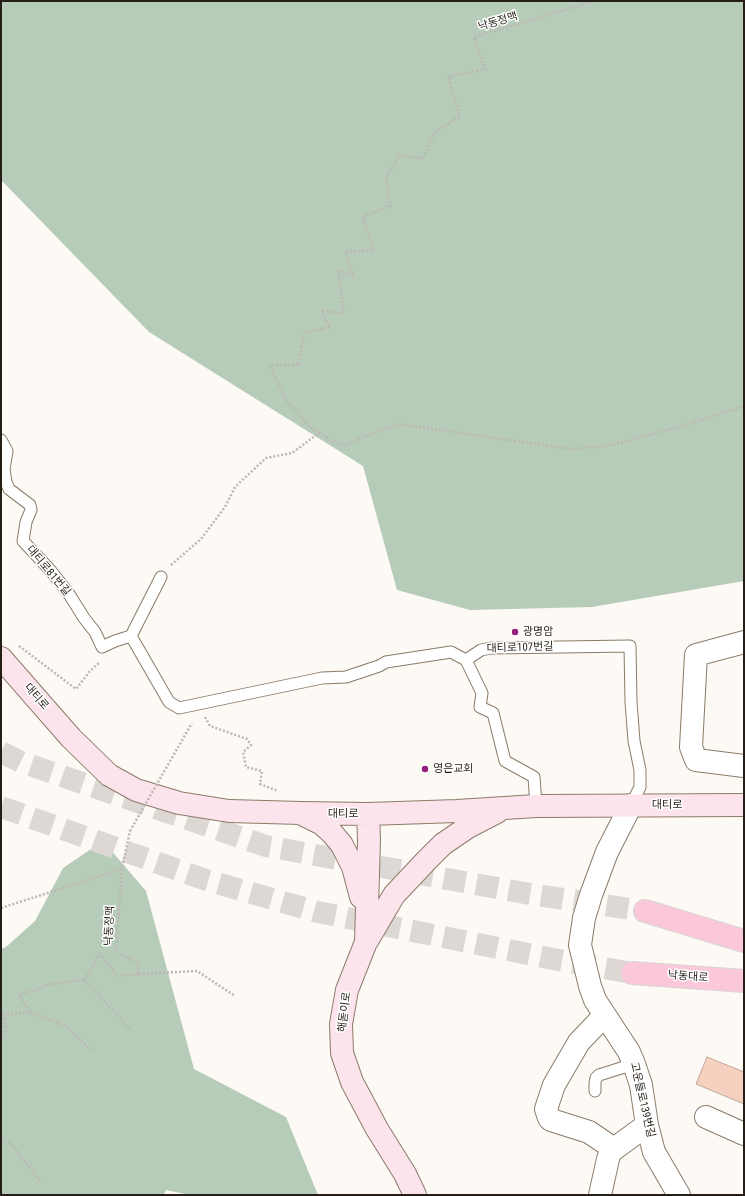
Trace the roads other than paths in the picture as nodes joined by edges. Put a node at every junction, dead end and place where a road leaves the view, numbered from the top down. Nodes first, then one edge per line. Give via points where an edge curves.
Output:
1 (1, 440) edge
2 (161, 577) dead end
3 (131, 636) junction
4 (744, 642) edge
5 (8, 650) edge
6 (466, 660) junction
7 (744, 766) edge
8 (631, 805) junction
9 (744, 805) edge
10 (536, 806) junction
11 (504, 808) junction
12 (294, 813) junction
13 (368, 814) junction
14 (645, 911) tunnel mouth
15 (367, 913) junction
16 (744, 941) edge
17 (366, 942) junction
18 (632, 973) tunnel mouth
19 (744, 981) edge
20 (604, 1016) junction
21 (634, 1064) junction
22 (595, 1091) dead end
23 (706, 1117) dead end
24 (647, 1125) junction
25 (744, 1134) edge
26 (614, 1149) junction
27 (415, 1195) edge
28 (600, 1195) edge
29 (679, 1195) edge

1 - 3 lane, 대티로81번길 via 7,451 4,469 9,489 30,505 23,541 69,594 102,647
2 - 3 lane
3 - 6 lane via 169,702 179,708 322,678 346,677 386,662 451,652
4 - 7 street via 696,655 691,747 696,760
5 - 12 main road, 대티로 via 71,738 109,775 136,790 179,803 229,811
6 - 8 lane, 대티로107번길 via 481,650 491,648 630,646 634,741 640,770 640,787
6 - 10 lane via 482,693 480,707 493,713 505,761 534,777
8 - 9 main road, 대티로
8 - 10 main road, 대티로
8 - 20 street, 고운들로139번길 via 607,852 581,931 581,952 590,986
10 - 11 main road, 대티로
11 - 13 main road, 대티로
11 - 17 main road via 468,826 443,844 394,895
12 - 13 main road, 대티로
12 - 15 main road via 322,824 342,845 353,867
13 - 15 main road, 해돋이로
14 - 16 main road
15 - 17 main road, 해돋이로
17 - 27 main road, 해돋이로 via 347,990 342,1024 342,1053 352,1082
18 - 19 main road, 낙동대로
20 - 21 street, 고운들로139번길 via 630,1052
20 - 26 street via 579,1042 554,1085 546,1109 551,1120 590,1132
21 - 22 lane via 599,1075 596,1078
21 - 24 street, 고운들로139번길
23 - 25 street
24 - 26 street
24 - 29 street, 고운들로139번길 via 654,1152
26 - 28 street via 608,1159

